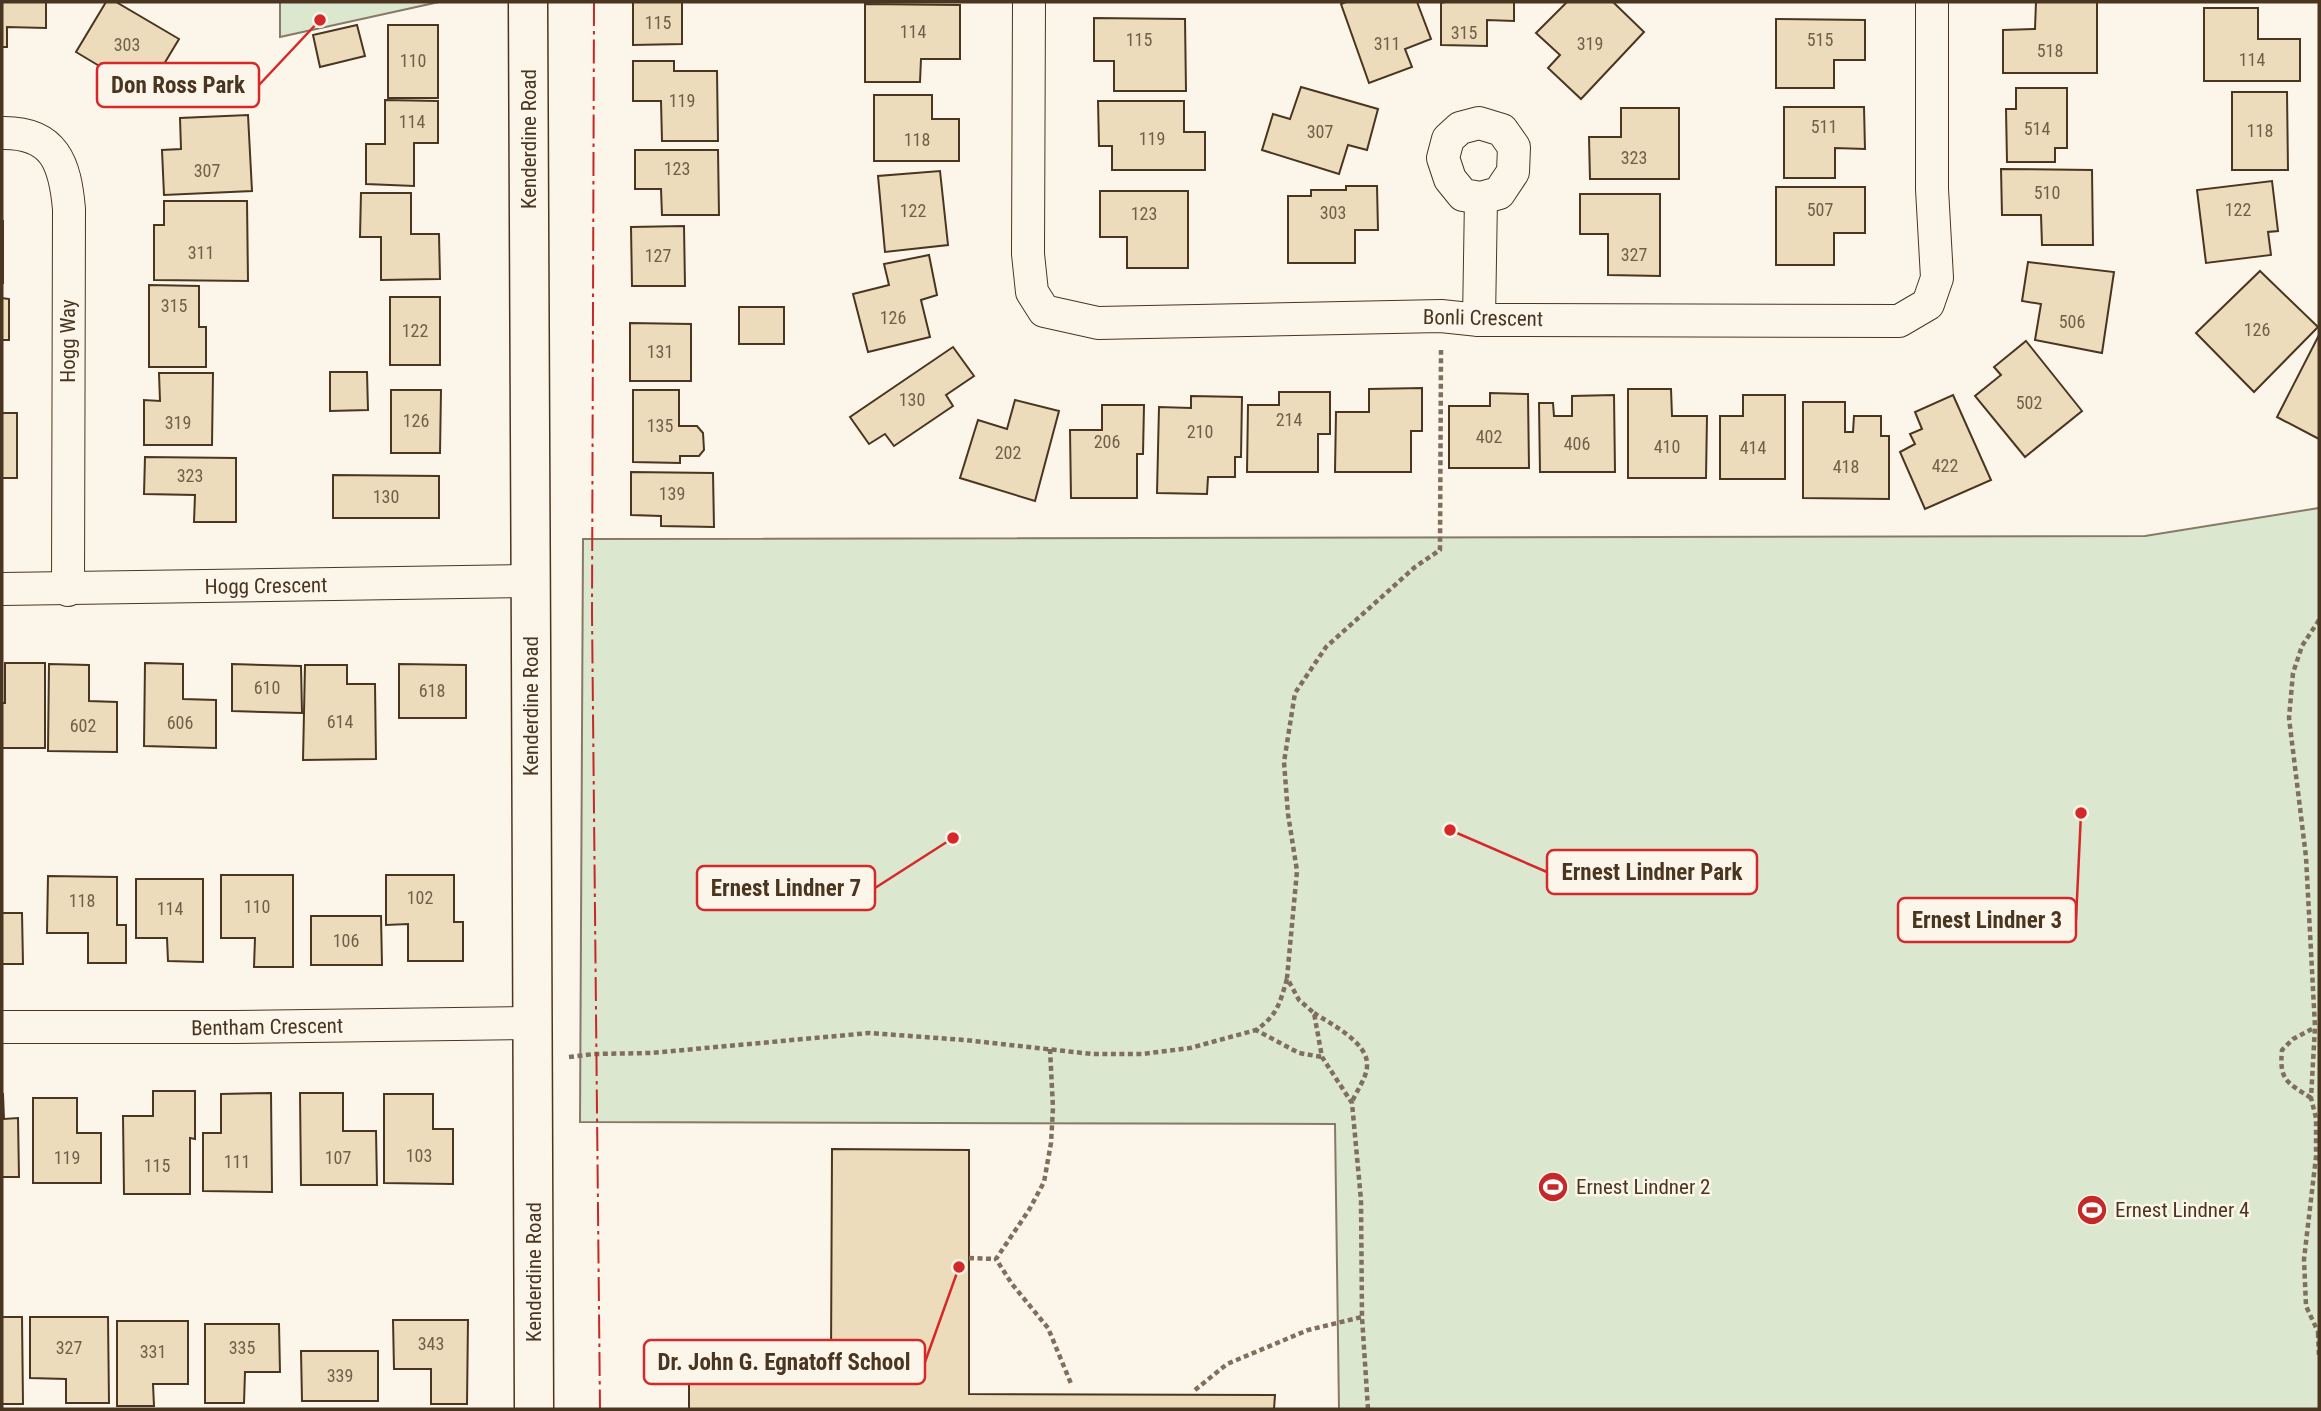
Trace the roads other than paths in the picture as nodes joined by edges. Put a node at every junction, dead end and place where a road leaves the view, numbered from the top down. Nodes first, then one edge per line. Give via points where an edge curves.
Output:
1 (528, 2) edge
2 (1029, 2) edge
3 (1931, 2) edge
4 (2, 133) edge
5 (1481, 198) dead end
6 (1479, 320) junction
7 (530, 581) junction
8 (2, 589) edge
9 (68, 590) junction
10 (533, 1023) junction
11 (2, 1027) edge
12 (534, 1409) edge

1 - 7 street, Kenderdine Road
2 - 6 street, Bonli Crescent via 1028,254 1032,292 1044,311 1098,323 1441,316
3 - 6 street, Bonli Crescent via 1937,278 1928,304 1899,321
4 - 9 street, Hogg Way via 40,141 55,155 66,178
5 - 6 street
7 - 9 street, Hogg Crescent
7 - 10 street, Kenderdine Road
8 - 9 street, Hogg Crescent
10 - 11 street, Bentham Crescent
10 - 12 street, Kenderdine Road

